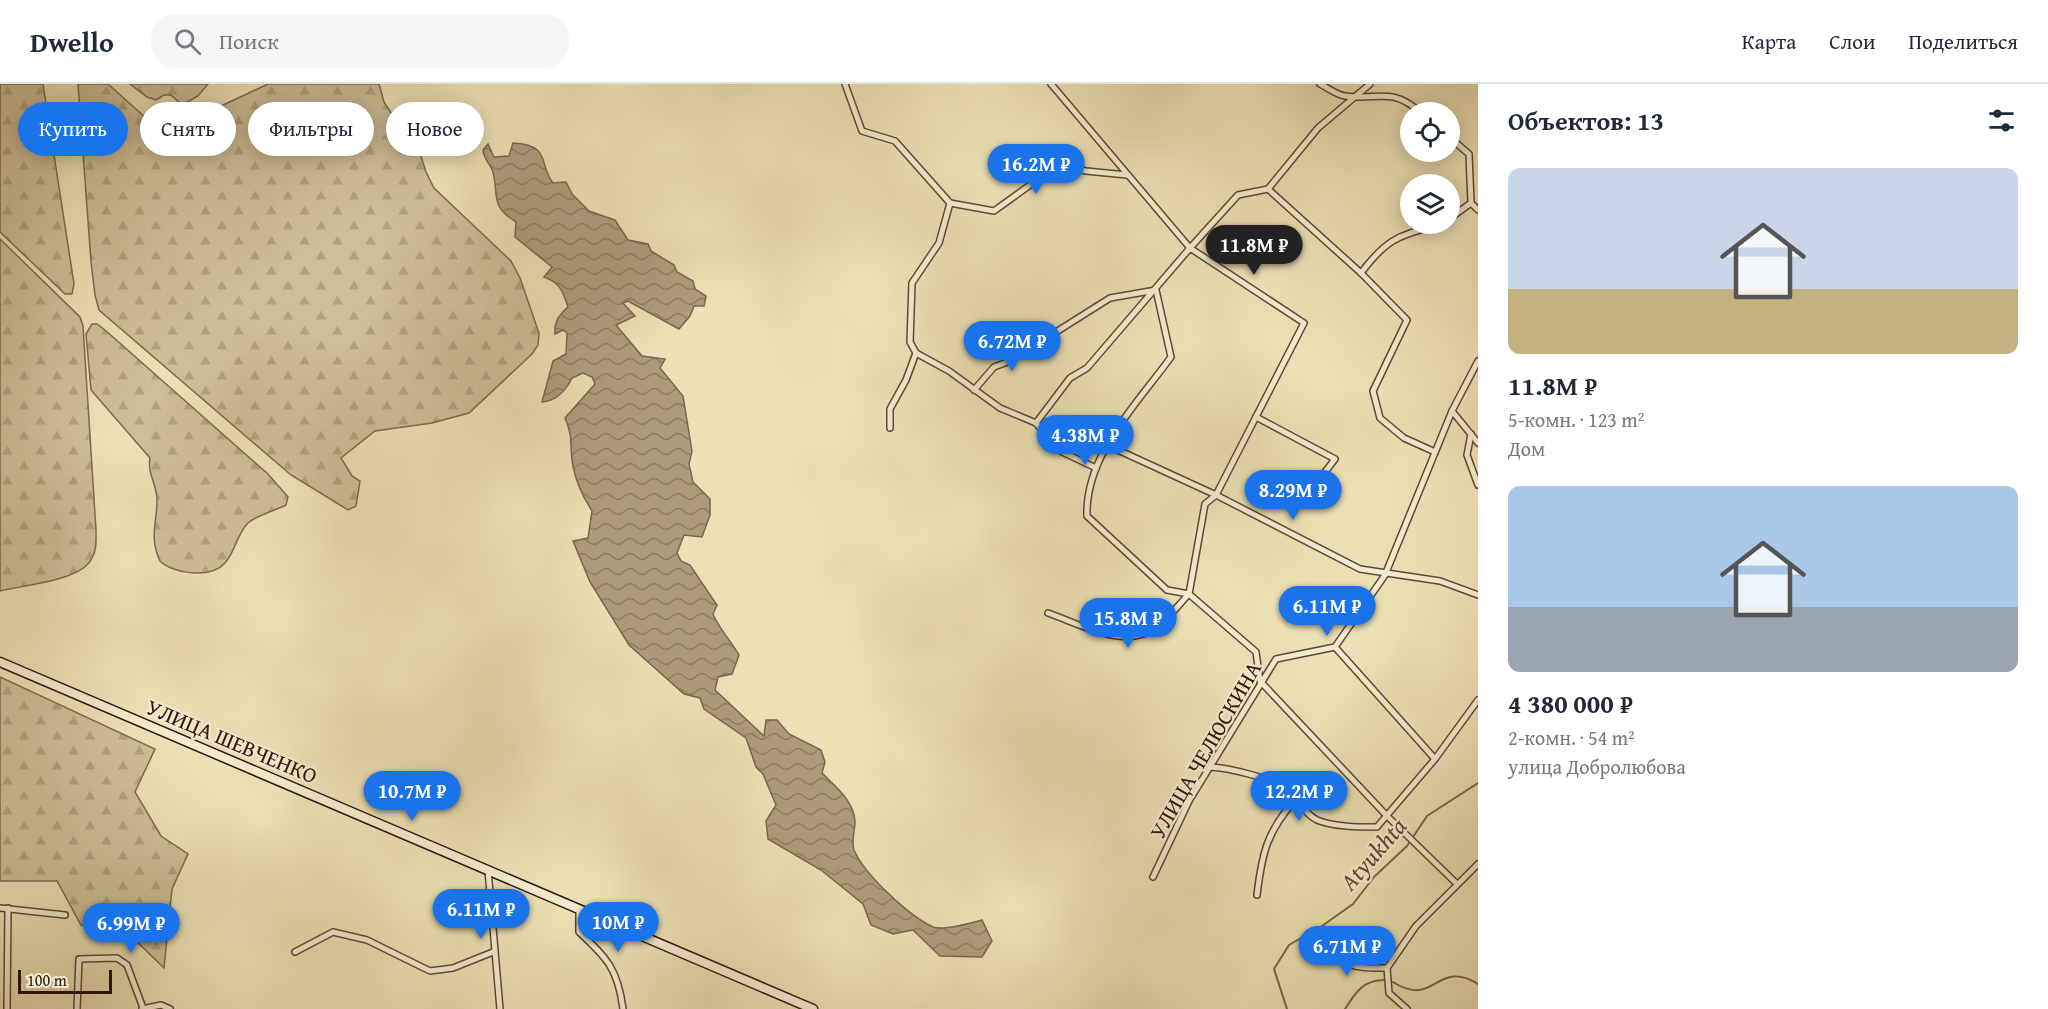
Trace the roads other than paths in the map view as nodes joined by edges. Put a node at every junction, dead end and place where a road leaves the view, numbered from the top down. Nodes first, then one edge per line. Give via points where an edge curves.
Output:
1 (845, 84) edge
2 (1051, 84) edge
3 (1320, 84) edge
4 (1370, 84) edge
5 (1357, 97) junction
6 (1406, 102) edge
7 (1460, 146) edge
8 (1128, 175) junction
9 (1268, 189) junction
10 (950, 203) junction
11 (1471, 203) junction
12 (1478, 210) edge
13 (1460, 211) edge
14 (1405, 234) edge
15 (1190, 248) junction
16 (1361, 273) junction
17 (1156, 290) junction
18 (916, 353) junction
19 (1478, 361) edge
20 (974, 390) junction
21 (1452, 411) junction
22 (1256, 417) junction
23 (1036, 423) junction
24 (890, 428) dead end
25 (1471, 434) junction
26 (1478, 443) edge
27 (1107, 445) junction
28 (1436, 452) junction
29 (1096, 468) junction
30 (1478, 486) edge
31 (1309, 493) dead end
32 (1216, 495) junction
33 (1385, 574) junction
34 (1189, 594) junction
35 (1478, 595) edge
36 (1048, 613) dead end
37 (1335, 647) junction
38 (0, 662) edge
39 (1260, 681) junction
40 (1478, 700) edge
41 (1435, 759) junction
42 (1210, 767) junction
43 (1296, 799) junction
44 (1387, 816) junction
45 (1478, 864) edge
46 (487, 868) junction
47 (1153, 877) dead end
48 (1457, 884) junction
49 (1257, 895) dead end
50 (0, 908) edge
51 (8, 908) junction
52 (579, 908) junction
53 (65, 915) dead end
54 (1331, 945) dead end
55 (295, 952) dead end
56 (493, 952) junction
57 (1387, 968) junction
58 (7, 1009) edge
59 (77, 1009) edge
60 (142, 1009) edge
61 (170, 1009) edge
62 (500, 1009) edge
63 (623, 1009) edge
64 (813, 1009) edge
65 (1407, 1009) edge

1 - 10 street via 862,131 895,141
2 - 8 street
3 - 5 street via 1342,96
4 - 5 street
5 - 6 street via 1386,94
5 - 9 street via 1318,128
7 - 11 street via 1469,154
8 - 10 street via 1058,165 994,211
8 - 15 street
9 - 15 street via 1238,195
9 - 16 street
10 - 18 street via 939,243 912,283 910,342
11 - 12 street
11 - 13 street
14 - 16 street via 1380,248
15 - 17 street
15 - 22 street via 1304,323
16 - 28 street via 1407,320 1373,391 1380,418 1404,438
17 - 20 street via 1110,298 1011,361 994,367
17 - 23 street via 1087,368 1070,378
17 - 27 street via 1171,357
18 - 20 street
18 - 24 street via 890,409
19 - 21 street
20 - 23 street via 1000,408
21 - 25 street
21 - 28 street
22 - 31 street via 1335,459
22 - 32 street
23 - 29 street via 1058,450
25 - 26 street
25 - 30 street via 1467,455
27 - 29 street
27 - 32 street
28 - 33 street
29 - 34 street via 1087,498 1087,516 1167,590
32 - 33 street via 1360,569
32 - 34 street via 1205,504
33 - 35 street via 1440,581
33 - 37 street
34 - 36 street via 1157,628 1133,638
34 - 39 street via 1256,652
37 - 39 street, УЛИЦА ЧЕЛЮСКИНА via 1276,659
37 - 41 street
38 - 46 street, УЛИЦА ШЕВЧЕНКО
39 - 42 street, УЛИЦА ЧЕЛЮСКИНА
39 - 44 street
40 - 41 street
41 - 44 street
42 - 43 street via 1273,782
42 - 47 street, УЛИЦА ЧЕЛЮСКИНА via 1189,801
43 - 44 street via 1309,815 1320,821 1377,827
43 - 49 street via 1282,814 1264,846
44 - 48 street
45 - 48 street
46 - 52 street, УЛИЦА ШЕВЧЕНКО
46 - 56 street
48 - 57 street via 1416,926
50 - 51 street
51 - 53 street
51 - 58 street
52 - 63 street via 579,933 607,958 621,992
52 - 64 street, УЛИЦА ШЕВЧЕНКО
54 - 57 street via 1336,956 1355,968
55 - 56 street via 333,932 367,940 430,971 453,968
56 - 62 street
57 - 65 street via 1389,993
59 - 60 street via 79,959 117,958 127,965
60 - 61 street via 161,1005

